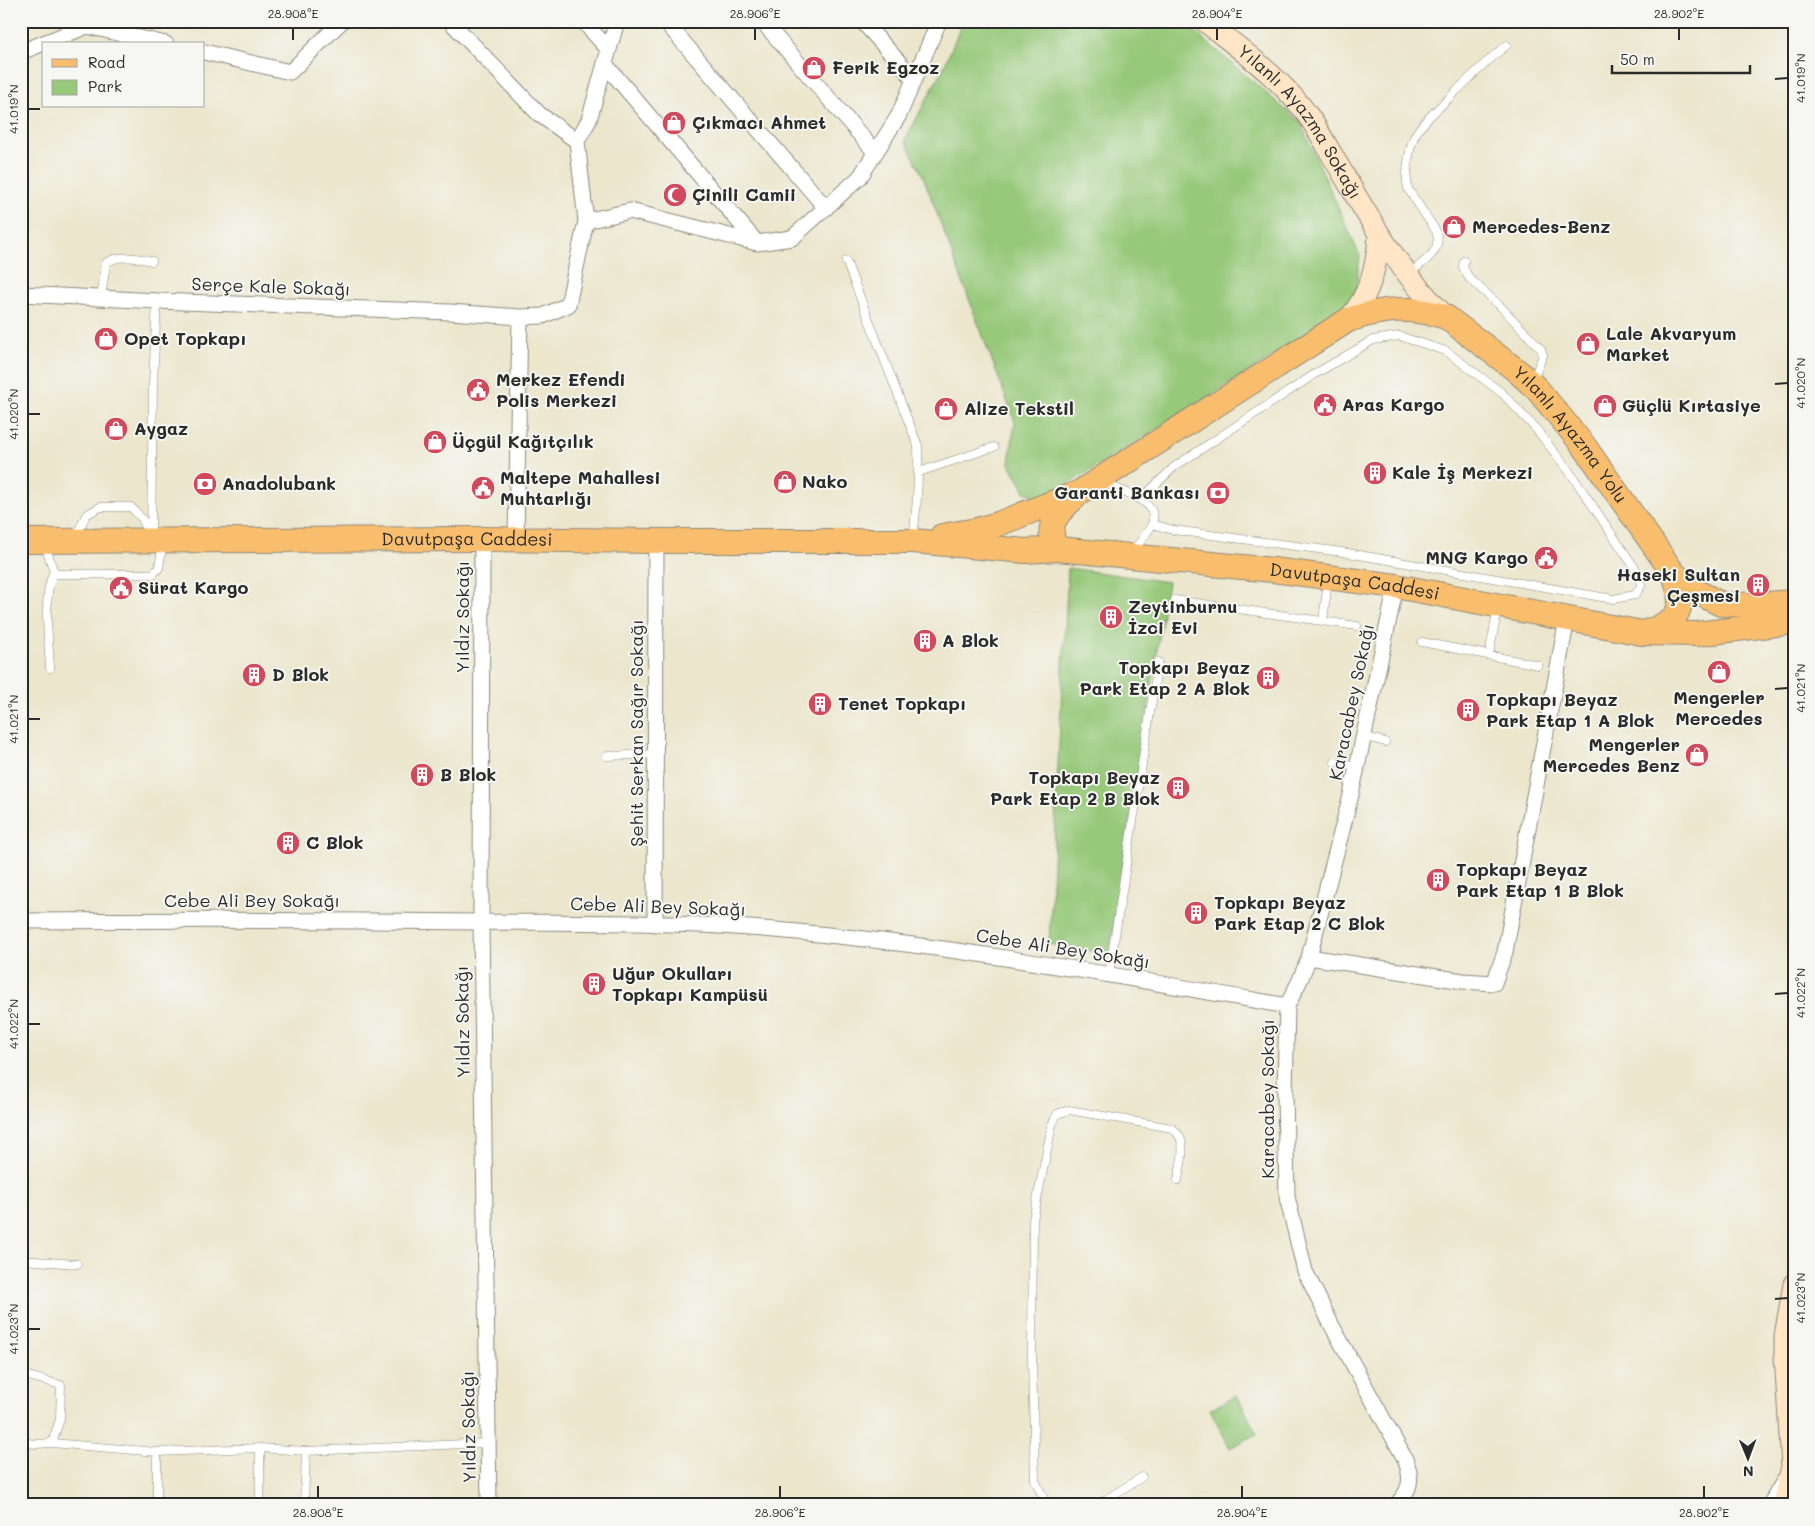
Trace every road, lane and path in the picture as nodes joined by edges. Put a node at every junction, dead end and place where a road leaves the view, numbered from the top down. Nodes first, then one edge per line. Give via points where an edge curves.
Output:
1 (450, 21) edge
2 (583, 21) edge
3 (616, 21) edge
4 (665, 21) edge
5 (762, 21) edge
6 (862, 21) edge
7 (939, 21) edge
8 (1205, 21) edge
9 (340, 22) edge
10 (46, 42) edge
11 (157, 42) edge
12 (42, 44) edge
13 (1506, 45) dead end
14 (21, 52) edge
15 (205, 52) edge
16 (607, 57) junction
17 (914, 79) junction
18 (577, 141) junction
19 (876, 152) junction
20 (826, 208) junction
21 (586, 220) junction
22 (1379, 236) junction
23 (757, 243) junction
24 (152, 261) dead end
25 (846, 261) dead end
26 (1464, 261) dead end
27 (1408, 276) junction
28 (21, 294) edge
29 (101, 298) junction
30 (157, 301) junction
31 (520, 316) junction
32 (1446, 318) junction
33 (1348, 320) junction
34 (1532, 384) junction
35 (994, 447) dead end
36 (919, 472) junction
37 (1089, 486) junction
38 (1141, 499) junction
39 (1152, 524) junction
40 (482, 539) junction
41 (157, 540) junction
42 (516, 540) junction
43 (32, 541) edge
44 (74, 541) junction
45 (656, 541) junction
46 (913, 541) junction
47 (1058, 549) junction
48 (1129, 556) junction
49 (54, 572) junction
50 (1674, 574) junction
51 (1329, 577) junction
52 (1396, 586) junction
53 (1175, 600) dead end
54 (1794, 602) edge
55 (1499, 606) junction
56 (1567, 619) junction
57 (1323, 621) junction
58 (1794, 622) edge
59 (1357, 626) dead end
60 (1642, 633) junction
61 (1422, 642) dead end
62 (1490, 655) junction
63 (1158, 662) dead end
64 (1538, 665) dead end
65 (50, 668) dead end
66 (1363, 736) junction
67 (1385, 742) dead end
68 (656, 754) junction
69 (607, 756) dead end
70 (1335, 762) dead end
71 (1357, 766) junction
72 (21, 921) edge
73 (481, 922) junction
74 (655, 924) junction
75 (1309, 957) junction
76 (1110, 974) junction
77 (1288, 1006) junction
78 (1178, 1180) dead end
79 (21, 1260) edge
80 (77, 1264) dead end
81 (1794, 1284) edge
82 (21, 1374) edge
83 (1792, 1411) edge
84 (21, 1442) edge
85 (52, 1443) junction
86 (488, 1443) junction
87 (260, 1448) junction
88 (306, 1451) junction
89 (157, 1452) junction
90 (1793, 1469) edge
91 (1142, 1477) dead end
92 (157, 1505) edge
93 (260, 1505) edge
94 (304, 1505) edge
95 (488, 1505) edge
96 (1047, 1505) edge
97 (1097, 1505) edge
98 (1396, 1505) edge
99 (1770, 1505) edge
100 (1785, 1505) edge

1 - 18 street via 539,114
2 - 16 street
3 - 16 street
4 - 20 street
5 - 19 street
6 - 17 street
7 - 17 street
8 - 22 street, Yılanlı Ayazma Sokağı via 1288,91 1309,117
9 - 15 street via 290,72
10 - 11 street via 87,26
12 - 14 street
13 - 27 lane via 1416,132 1406,182 1439,237 1436,250
16 - 18 street via 589,120
16 - 23 street
17 - 19 street via 899,115
18 - 21 street, Serçe Kale Sokağı
19 - 20 street via 860,177
20 - 23 street via 792,238
21 - 23 street via 630,211
21 - 31 street, Serçe Kale Sokağı via 568,305 543,316
22 - 27 street, Yılanlı Ayazma Sokağı
22 - 33 street via 1378,254 1363,301
24 - 29 lane via 129,257 111,259 106,263
25 - 36 lane via 918,446
26 - 34 lane via 1469,278 1541,349 1543,355
27 - 32 street, Yılanlı Ayazma Sokağı
28 - 29 street, Serçe Kale Sokağı
29 - 30 street, Serçe Kale Sokağı
30 - 31 street, Serçe Kale Sokağı
30 - 41 lane via 153,384
31 - 42 street
32 - 33 main road, Davutpaşa Caddesi via 1404,309
32 - 34 main road, Yılanlı Ayazma Yolu
33 - 37 main road, Davutpaşa Caddesi
34 - 50 main road, Yılanlı Ayazma Yolu via 1584,446
35 - 36 lane
36 - 46 lane
37 - 38 lane
37 - 46 main road, Davutpaşa Caddesi via 977,530
37 - 47 main road via 1055,516 1052,538
38 - 39 lane via 1153,514
38 - 39 lane via 1174,467 1307,380 1373,340 1399,336 1446,351 1502,393 1536,429 1569,472 1639,574 1641,586 1635,595 1614,599 1351,553 1173,530
39 - 48 lane
40 - 41 main road, Davutpaşa Caddesi
40 - 42 main road, Davutpaşa Caddesi
40 - 73 street, Yıldız Sokağı
41 - 44 main road, Davutpaşa Caddesi
41 - 44 lane via 131,507 100,507 86,515
41 - 49 lane via 158,568 153,574 64,575
42 - 45 main road, Davutpaşa Caddesi
43 - 44 main road, Davutpaşa Caddesi
43 - 49 lane
45 - 46 main road, Davutpaşa Caddesi
45 - 68 street, Şehit Serkan Sağır Sokağı
46 - 47 main road, Davutpaşa Caddesi via 1025,551
47 - 48 main road, Davutpaşa Caddesi
48 - 51 main road, Davutpaşa Caddesi
49 - 65 lane via 49,580
50 - 54 main road via 1702,596 1721,604
50 - 60 main road via 1680,606 1667,624
51 - 52 main road, Davutpaşa Caddesi
51 - 57 lane
52 - 55 main road, Davutpaşa Caddesi
52 - 66 street, Karacabey Sokağı
53 - 57 lane
55 - 56 main road, Davutpaşa Caddesi
55 - 62 lane
56 - 60 main road, Davutpaşa Caddesi
56 - 75 street via 1505,952 1494,983
57 - 59 lane
58 - 60 main road, Davutpaşa Caddesi via 1697,634
61 - 62 lane
62 - 64 lane
63 - 76 lane
66 - 67 lane
66 - 71 street, Karacabey Sokağı
68 - 69 lane
68 - 74 street, Şehit Serkan Sağır Sokağı
70 - 71 lane
71 - 75 street, Karacabey Sokağı
72 - 73 street, Cebe Ali Bey Sokağı
73 - 74 street, Cebe Ali Bey Sokağı
73 - 86 street, Yıldız Sokağı
74 - 76 street, Cebe Ali Bey Sokağı via 759,928 857,938
75 - 77 street, Karacabey Sokağı
76 - 77 street, Cebe Ali Bey Sokağı
77 - 98 street, Karacabey Sokağı via 1285,1093 1287,1197 1306,1271 1408,1467 1407,1493
78 - 96 lane via 1183,1145 1180,1134 1172,1128 1069,1110 1057,1114 1033,1220 1035,1480
79 - 80 lane
81 - 83 street via 1785,1336
82 - 85 lane via 62,1385 60,1419
83 - 90 street
84 - 85 lane
85 - 89 lane
86 - 88 lane
86 - 95 street, Yıldız Sokağı
87 - 88 lane
87 - 89 lane
87 - 93 lane
88 - 94 lane
89 - 92 lane
90 - 99 street
90 - 100 street
91 - 97 lane

